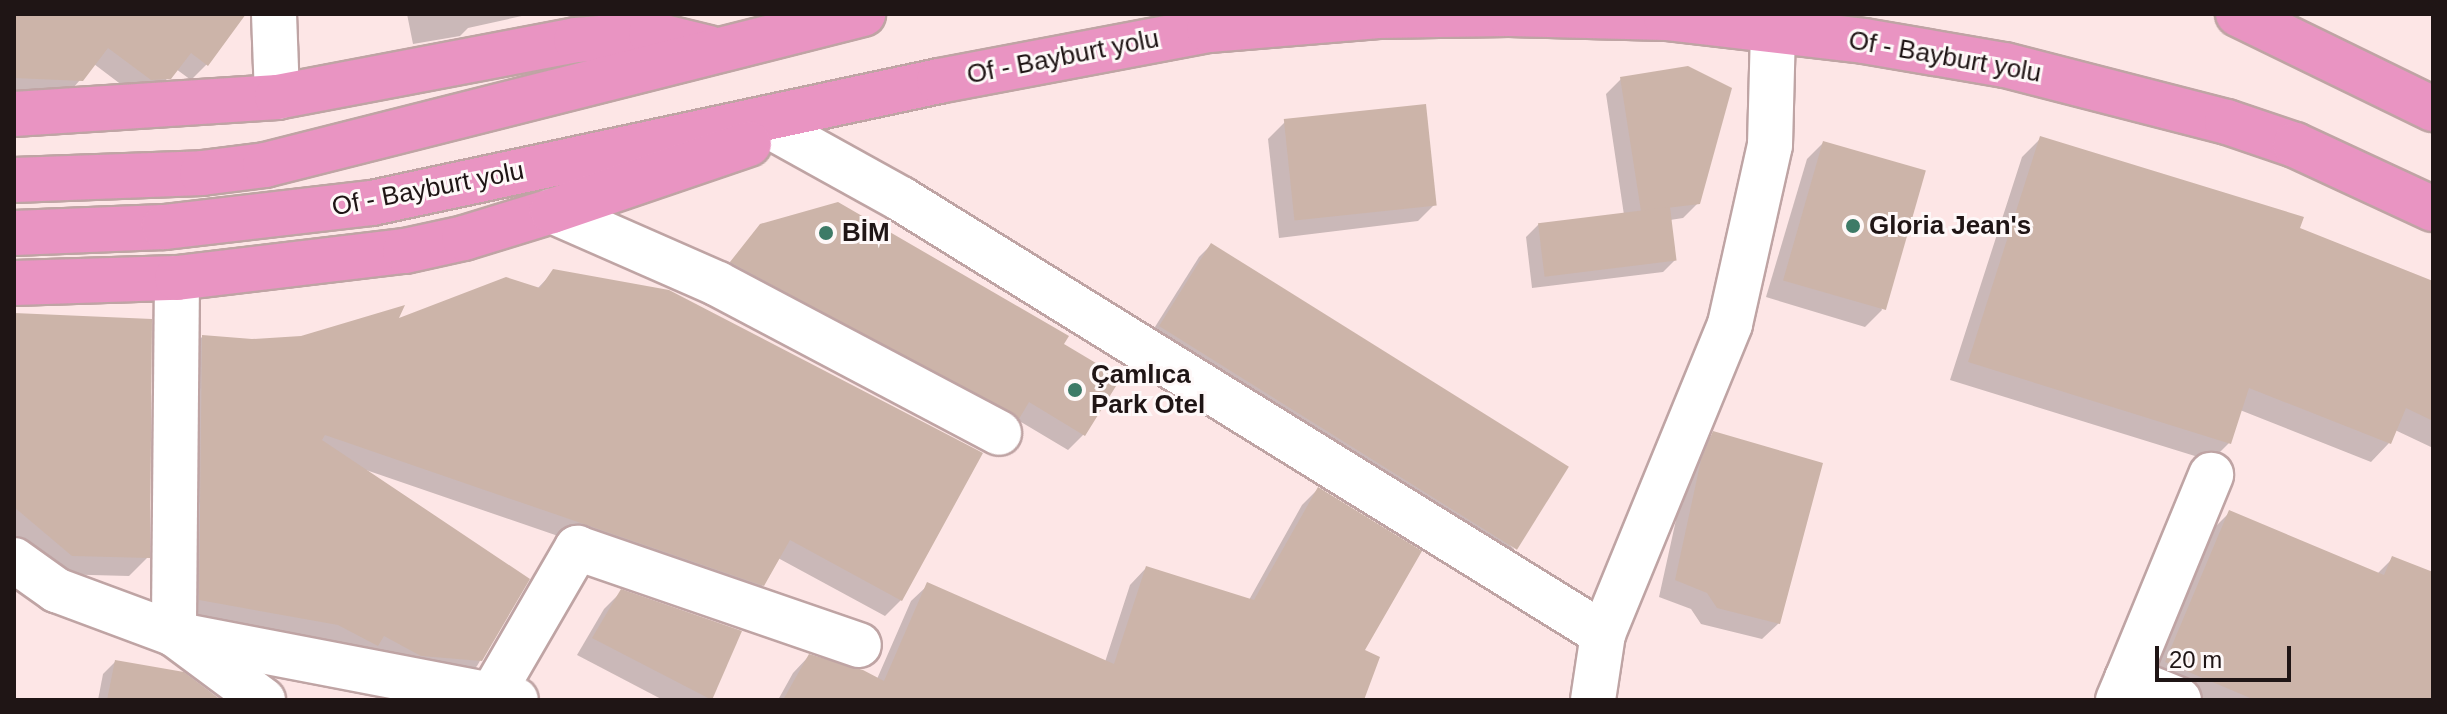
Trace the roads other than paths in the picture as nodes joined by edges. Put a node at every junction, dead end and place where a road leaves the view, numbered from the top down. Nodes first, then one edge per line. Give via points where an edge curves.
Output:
1 (274, 14) edge
2 (863, 14) edge
3 (2238, 14) edge
4 (1666, 16) edge
5 (1868, 28) edge
6 (1773, 29) junction
7 (715, 50) junction
8 (893, 90) junction
9 (277, 97) junction
10 (2433, 109) edge
11 (14, 114) edge
12 (780, 132) junction
13 (14, 180) edge
14 (2433, 209) edge
15 (552, 211) junction
16 (14, 233) edge
17 (177, 278) junction
18 (14, 283) edge
19 (999, 433) dead end
20 (2211, 475) dead end
21 (14, 560) edge
22 (174, 634) junction
23 (1603, 634) junction
24 (859, 645) dead end
25 (2122, 690) edge
26 (504, 697) edge
27 (263, 700) edge
28 (1593, 700) edge
29 (2179, 700) edge

1 - 9 street
2 - 7 highway
3 - 10 highway
4 - 6 highway, Of - Bayburt yolu
4 - 8 highway, Of - Bayburt yolu via 1303,20 1099,49
5 - 6 highway, Of - Bayburt yolu
5 - 14 highway, Of - Bayburt yolu via 2227,122 2295,145
6 - 23 street via 1770,145 1730,324
7 - 9 highway via 651,34 576,40
7 - 13 highway via 265,165 202,173
8 - 12 highway
8 - 16 highway, Of - Bayburt yolu via 372,203 164,227
9 - 11 highway
12 - 15 highway
12 - 23 street via 901,199
15 - 17 highway via 405,251
15 - 19 street via 718,284
17 - 18 highway
17 - 22 street
20 - 25 street
21 - 22 street via 56,590
22 - 26 street
22 - 27 street
23 - 28 street
24 - 26 street via 577,548
25 - 29 street

